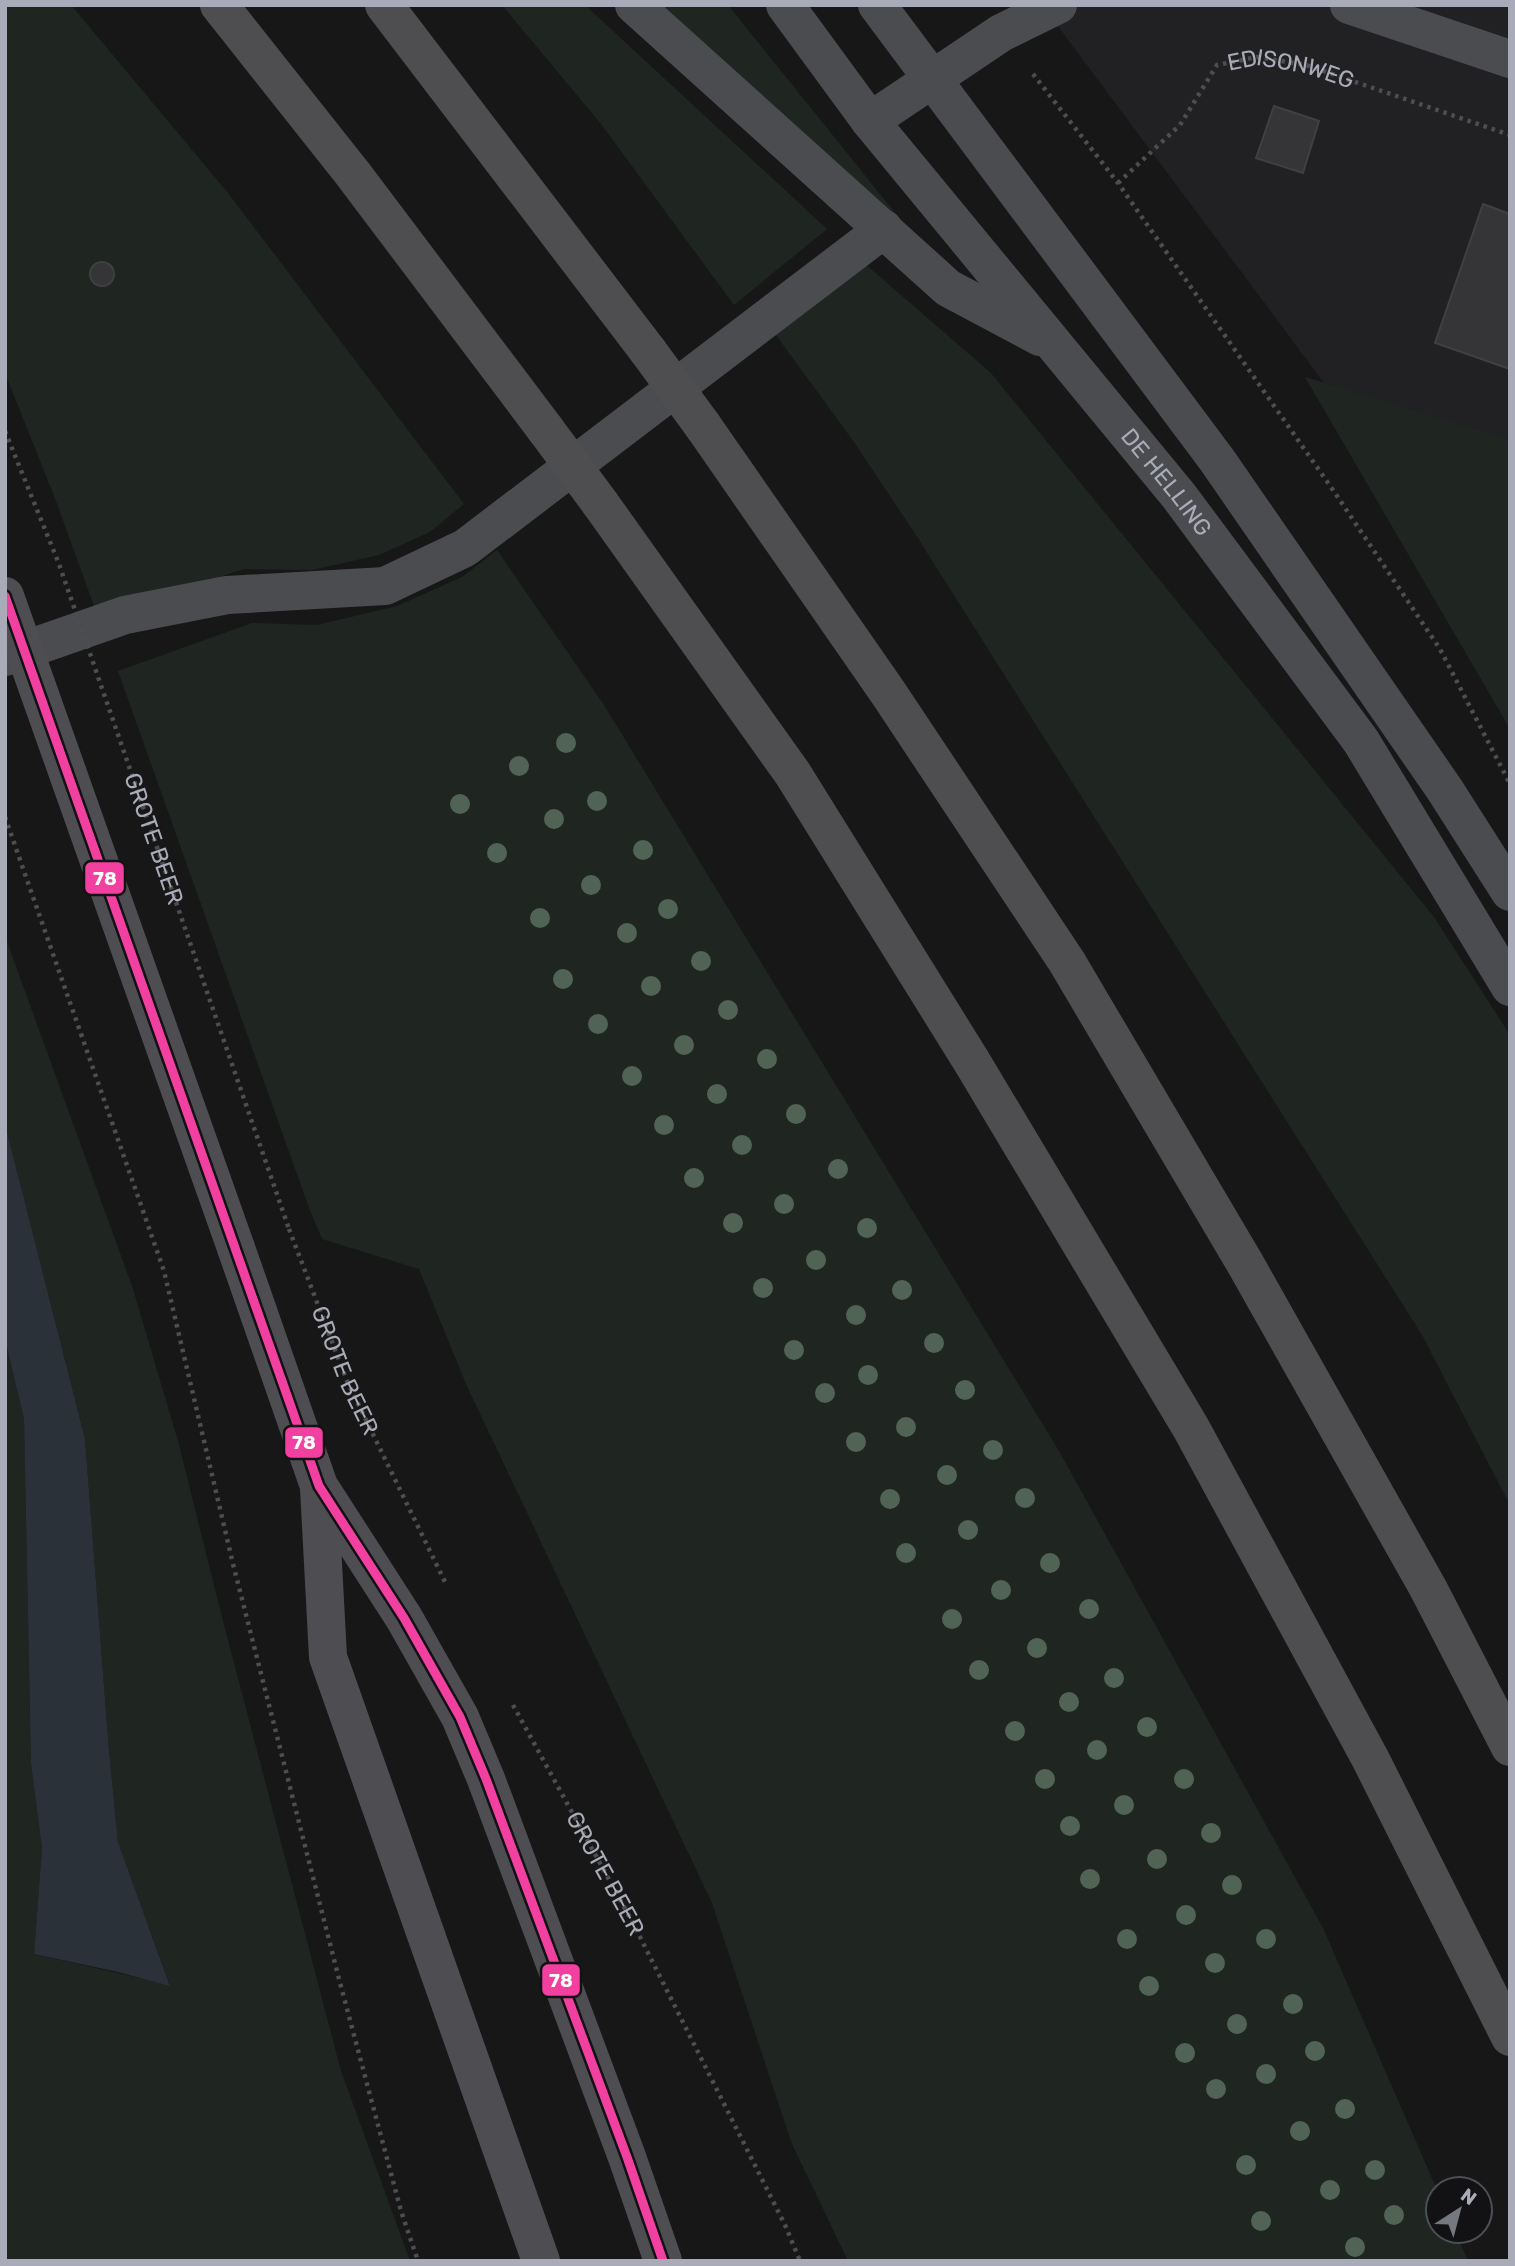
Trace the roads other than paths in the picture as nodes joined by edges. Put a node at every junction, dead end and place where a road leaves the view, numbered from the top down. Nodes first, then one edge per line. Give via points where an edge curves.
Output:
1 (219, 5) edge
2 (384, 5) edge
3 (634, 5) edge
4 (785, 5) edge
5 (877, 5) edge
6 (1058, 5) edge
7 (1361, 7) edge
8 (1510, 59) edge
9 (930, 79) junction
10 (870, 121) junction
11 (884, 229) junction
12 (1055, 344) junction
13 (5, 596) edge
14 (5, 657) edge
15 (1510, 892) edge
16 (1510, 987) edge
17 (319, 1486) junction
18 (1510, 1747) edge
19 (1510, 2038) edge
20 (541, 2261) edge
21 (663, 2261) edge

1 - 19 highway, bridge via 546,430 793,774 1184,1416 1371,1760
2 - 18 highway, bridge via 703,426 1067,962 1246,1265 1428,1588
3 - 11 street
4 - 10 street, DE HELLING
5 - 9 street
6 - 9 street via 1001,33
7 - 8 street
9 - 10 street
9 - 15 street via 1217,460
10 - 12 street, DE HELLING
11 - 12 street via 948,288
11 - 14 street via 465,548 386,586 227,595 125,615
12 - 16 street, DE HELLING via 1178,496 1361,741
13 - 17 main road, bridge
17 - 20 main road via 328,1657
17 - 21 main road via 404,1618 460,1717

